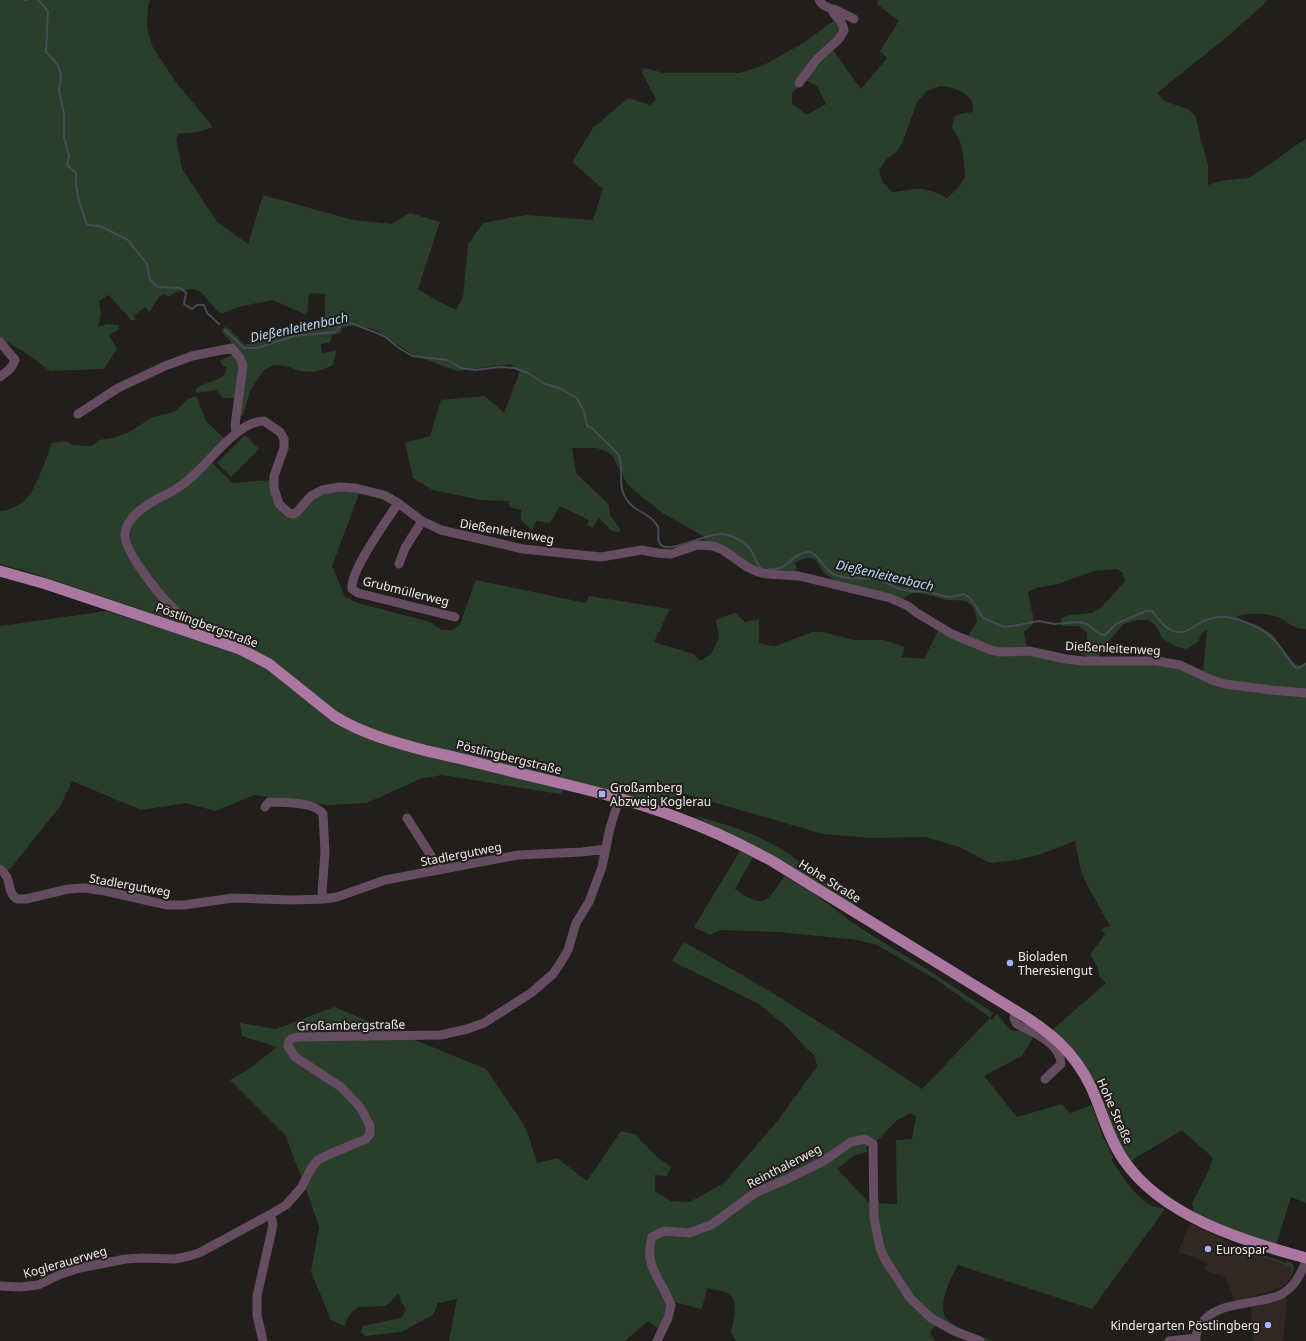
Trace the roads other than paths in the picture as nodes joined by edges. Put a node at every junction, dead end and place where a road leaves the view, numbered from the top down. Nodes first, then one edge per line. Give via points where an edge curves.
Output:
1 (819, 0) edge
2 (832, 9) junction
3 (854, 19) dead end
4 (799, 83) dead end
5 (0, 342) edge
6 (0, 377) edge
7 (78, 414) dead end
8 (236, 434) junction
9 (398, 503) junction
10 (422, 521) junction
11 (399, 564) dead end
12 (0, 571) edge
13 (455, 617) dead end
14 (186, 630) junction
15 (1306, 693) edge
16 (619, 799) junction
17 (265, 807) dead end
18 (407, 818) dead end
19 (606, 849) junction
20 (0, 869) edge
21 (440, 870) junction
22 (324, 900) junction
23 (1016, 1011) junction
24 (1045, 1079) dead end
25 (271, 1214) junction
26 (1306, 1258) edge
27 (1306, 1262) edge
28 (0, 1286) edge
29 (1196, 1339) edge
30 (263, 1341) edge
31 (657, 1341) edge
32 (980, 1341) edge
33 (1169, 1341) edge

1 - 2 street
2 - 3 street
2 - 4 street via 842,21 844,32 817,59
5 - 6 street via 15,360 10,369
7 - 8 street via 118,388 165,366 192,356 232,348 243,366
8 - 9 street, Dießenleitenweg via 261,421 282,435 284,444 274,476 274,488 279,504 289,513 297,512 309,498 328,488 359,488
8 - 14 street, Dießenleitenweg via 185,482 137,513 126,529 125,539 132,554 157,590 183,620 187,626
9 - 10 street, Dießenleitenweg
9 - 13 street, Grubmüllerweg via 362,559 352,589 358,593
10 - 11 street, Grubmüllerweg via 405,548
10 - 15 street, Dießenleitenweg via 448,533 534,551 602,557 642,550 668,554 698,545 713,546 758,572 799,576 901,602 952,634 991,650 1029,651 1084,661 1156,661 1180,665 1225,684
12 - 14 main road, Pöstlingbergstraße
14 - 16 main road, Pöstlingbergstraße via 260,658 334,716 369,734
16 - 19 street, Großambergstraße
16 - 23 main road, Hohe Straße via 684,819 753,850
17 - 22 street via 269,802 295,804 316,808 323,814
18 - 21 street
19 - 21 street, Stadlergutweg via 527,854
19 - 25 street, Großambergstraße via 593,893 576,923 568,950 561,962 540,986 496,1016 476,1026 441,1035 298,1037 290,1040 288,1046 295,1057 334,1081 354,1100 370,1126 370,1134 362,1142 318,1160 297,1194 286,1205
20 - 22 street, Stadlergutweg via 7,876 12,894 21,900 80,888 167,905 233,898
21 - 22 street, Stadlergutweg via 385,880
23 - 24 street via 1015,1022 1043,1038 1056,1049 1061,1059 1061,1064
23 - 26 main road, Hohe Straße via 1054,1037 1076,1062 1091,1088 1116,1148 1130,1169 1149,1188 1170,1204 1218,1228 1257,1244
25 - 28 street, Koglerauerweg via 189,1256 175,1259 126,1259 80,1268 38,1285
25 - 30 street via 273,1225 257,1296 257,1315
27 - 29 street via 1297,1280 1281,1294 1217,1310 1205,1318 1197,1331
29 - 33 street
31 - 32 street, Reinthalerweg via 671,1305 654,1272 650,1253 652,1237 664,1231 689,1233 711,1225 755,1193 822,1162 851,1142 865,1139 873,1144 874,1218 880,1248 886,1261 910,1298 931,1318

